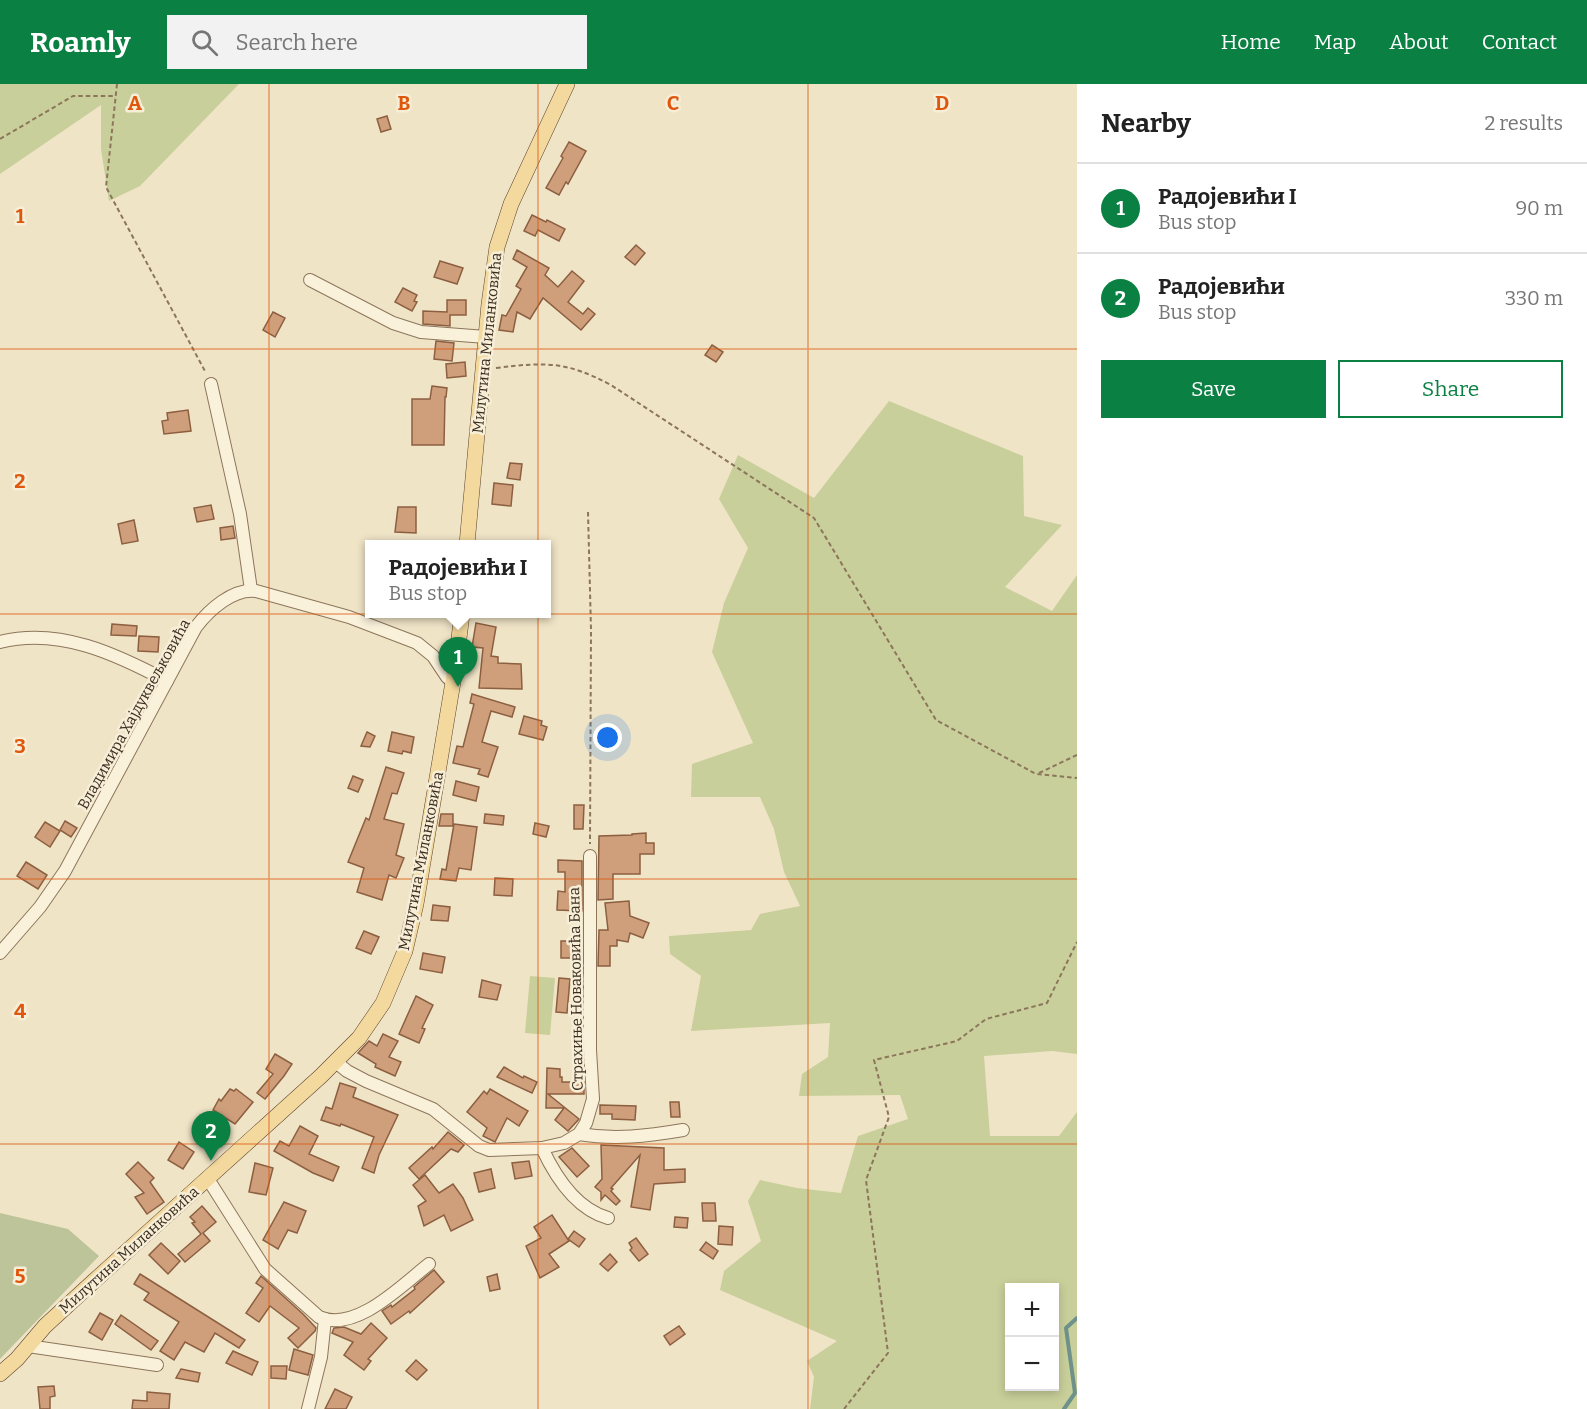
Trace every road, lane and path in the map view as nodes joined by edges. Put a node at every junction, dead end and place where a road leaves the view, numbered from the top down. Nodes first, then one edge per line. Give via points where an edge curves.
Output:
1 (117, 84) edge
2 (567, 84) edge
3 (115, 96) junction
4 (0, 139) edge
5 (310, 280) dead end
6 (486, 337) junction
7 (484, 369) junction
8 (211, 384) joint
9 (588, 512) dead end
10 (467, 540) edge
11 (251, 590) junction
12 (461, 618) edge
13 (0, 642) edge
14 (167, 681) junction
15 (453, 682) junction
16 (1077, 755) edge
17 (1036, 774) junction
18 (1077, 778) edge
19 (590, 856) joint
20 (1077, 942) edge
21 (0, 953) edge
22 (336, 1062) junction
23 (683, 1130) dead end
24 (579, 1134) junction
25 (542, 1148) junction
26 (208, 1179) junction
27 (608, 1218) dead end
28 (429, 1264) dead end
29 (325, 1319) junction
30 (28, 1346) junction
31 (157, 1365) dead end
32 (0, 1374) edge
33 (308, 1409) edge
34 (844, 1409) edge

1 - 3 path
2 - 6 main road, Милутина Миланковића via 498,240
3 - 4 path via 73,96
3 - 8 path via 106,187
5 - 6 street via 393,323 421,332
6 - 7 main road, Милутина Миланковића
7 - 10 main road, Милутина Миланковића
7 - 17 path via 554,364 594,376 814,518 936,720
8 - 11 street via 240,514
9 - 19 path
11 - 14 street, Владимира Хајдуквељковића via 226,600 202,619
11 - 15 street via 350,617 417,643
12 - 15 main road, Милутина Миланковића
13 - 14 street via 53,638 71,641 139,666
14 - 21 street, Владимира Хајдуквељковића via 65,871
15 - 22 main road, Милутина Миланковића via 405,951 377,1013
16 - 17 path
17 - 18 path
19 - 24 street, Страхиње Новаковића Бана via 593,1099
20 - 34 path via 1047,1003 986,1019 957,1041 874,1060 889,1117 866,1180 888,1353
22 - 25 street via 366,1081 432,1109 484,1149
22 - 26 main road, Милутина Миланковића
23 - 24 street via 630,1137
24 - 25 street via 564,1143
25 - 27 street via 577,1200 591,1212
26 - 29 street via 265,1269
26 - 30 main road, Милутина Миланковића via 45,1326
28 - 29 street via 372,1308 344,1320
29 - 33 street via 321,1357
30 - 31 street
30 - 32 main road, Милутина Миланковића

